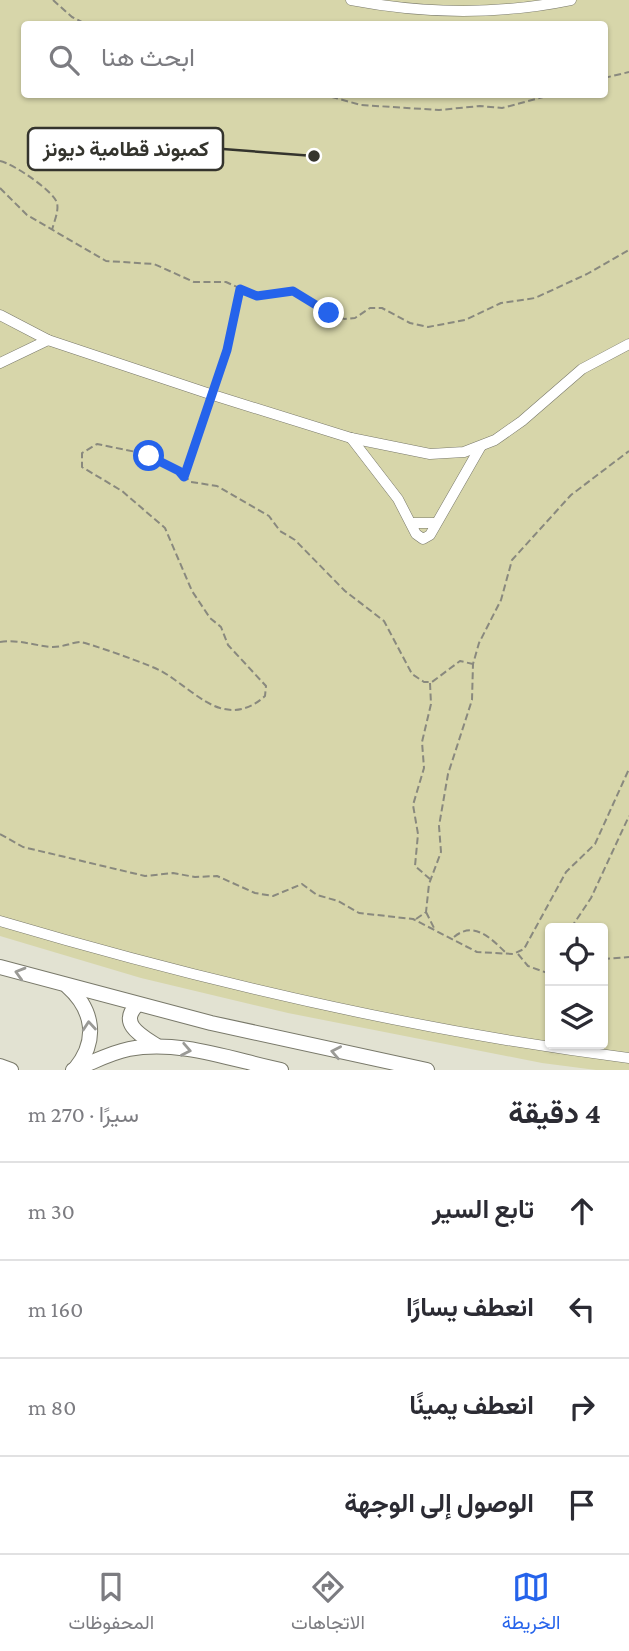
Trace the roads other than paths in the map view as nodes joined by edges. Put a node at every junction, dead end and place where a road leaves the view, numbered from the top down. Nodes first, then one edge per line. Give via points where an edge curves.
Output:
1 (351, 0) edge
2 (571, 0) edge
3 (0, 315) edge
4 (48, 340) junction
5 (629, 344) edge
6 (0, 363) edge
7 (351, 438) junction
8 (481, 446) junction
9 (411, 523) junction
10 (436, 523) junction
11 (0, 921) edge
12 (0, 967) edge
13 (66, 986) junction
14 (137, 1005) junction
15 (157, 1046) junction
16 (629, 1058) edge
17 (0, 1066) edge
18 (11, 1070) edge
19 (73, 1070) edge
20 (281, 1070) edge
21 (427, 1070) edge

1 - 2 street via 405,9 467,11
3 - 4 street
4 - 6 street
4 - 7 street
5 - 8 street via 582,369 509,431
7 - 8 street via 430,454
7 - 9 street
8 - 10 street
9 - 10 street
9 - 10 street via 424,539
11 - 16 street via 276,994 498,1039
13 -> 12 street
13 - 14 street
19 -> 13 street via 88,1045 91,1023 83,1004
14 - 15 street via 130,1013 130,1024
21 -> 14 street
15 - 19 street via 118,1052
15 -> 20 street
17 - 18 street

